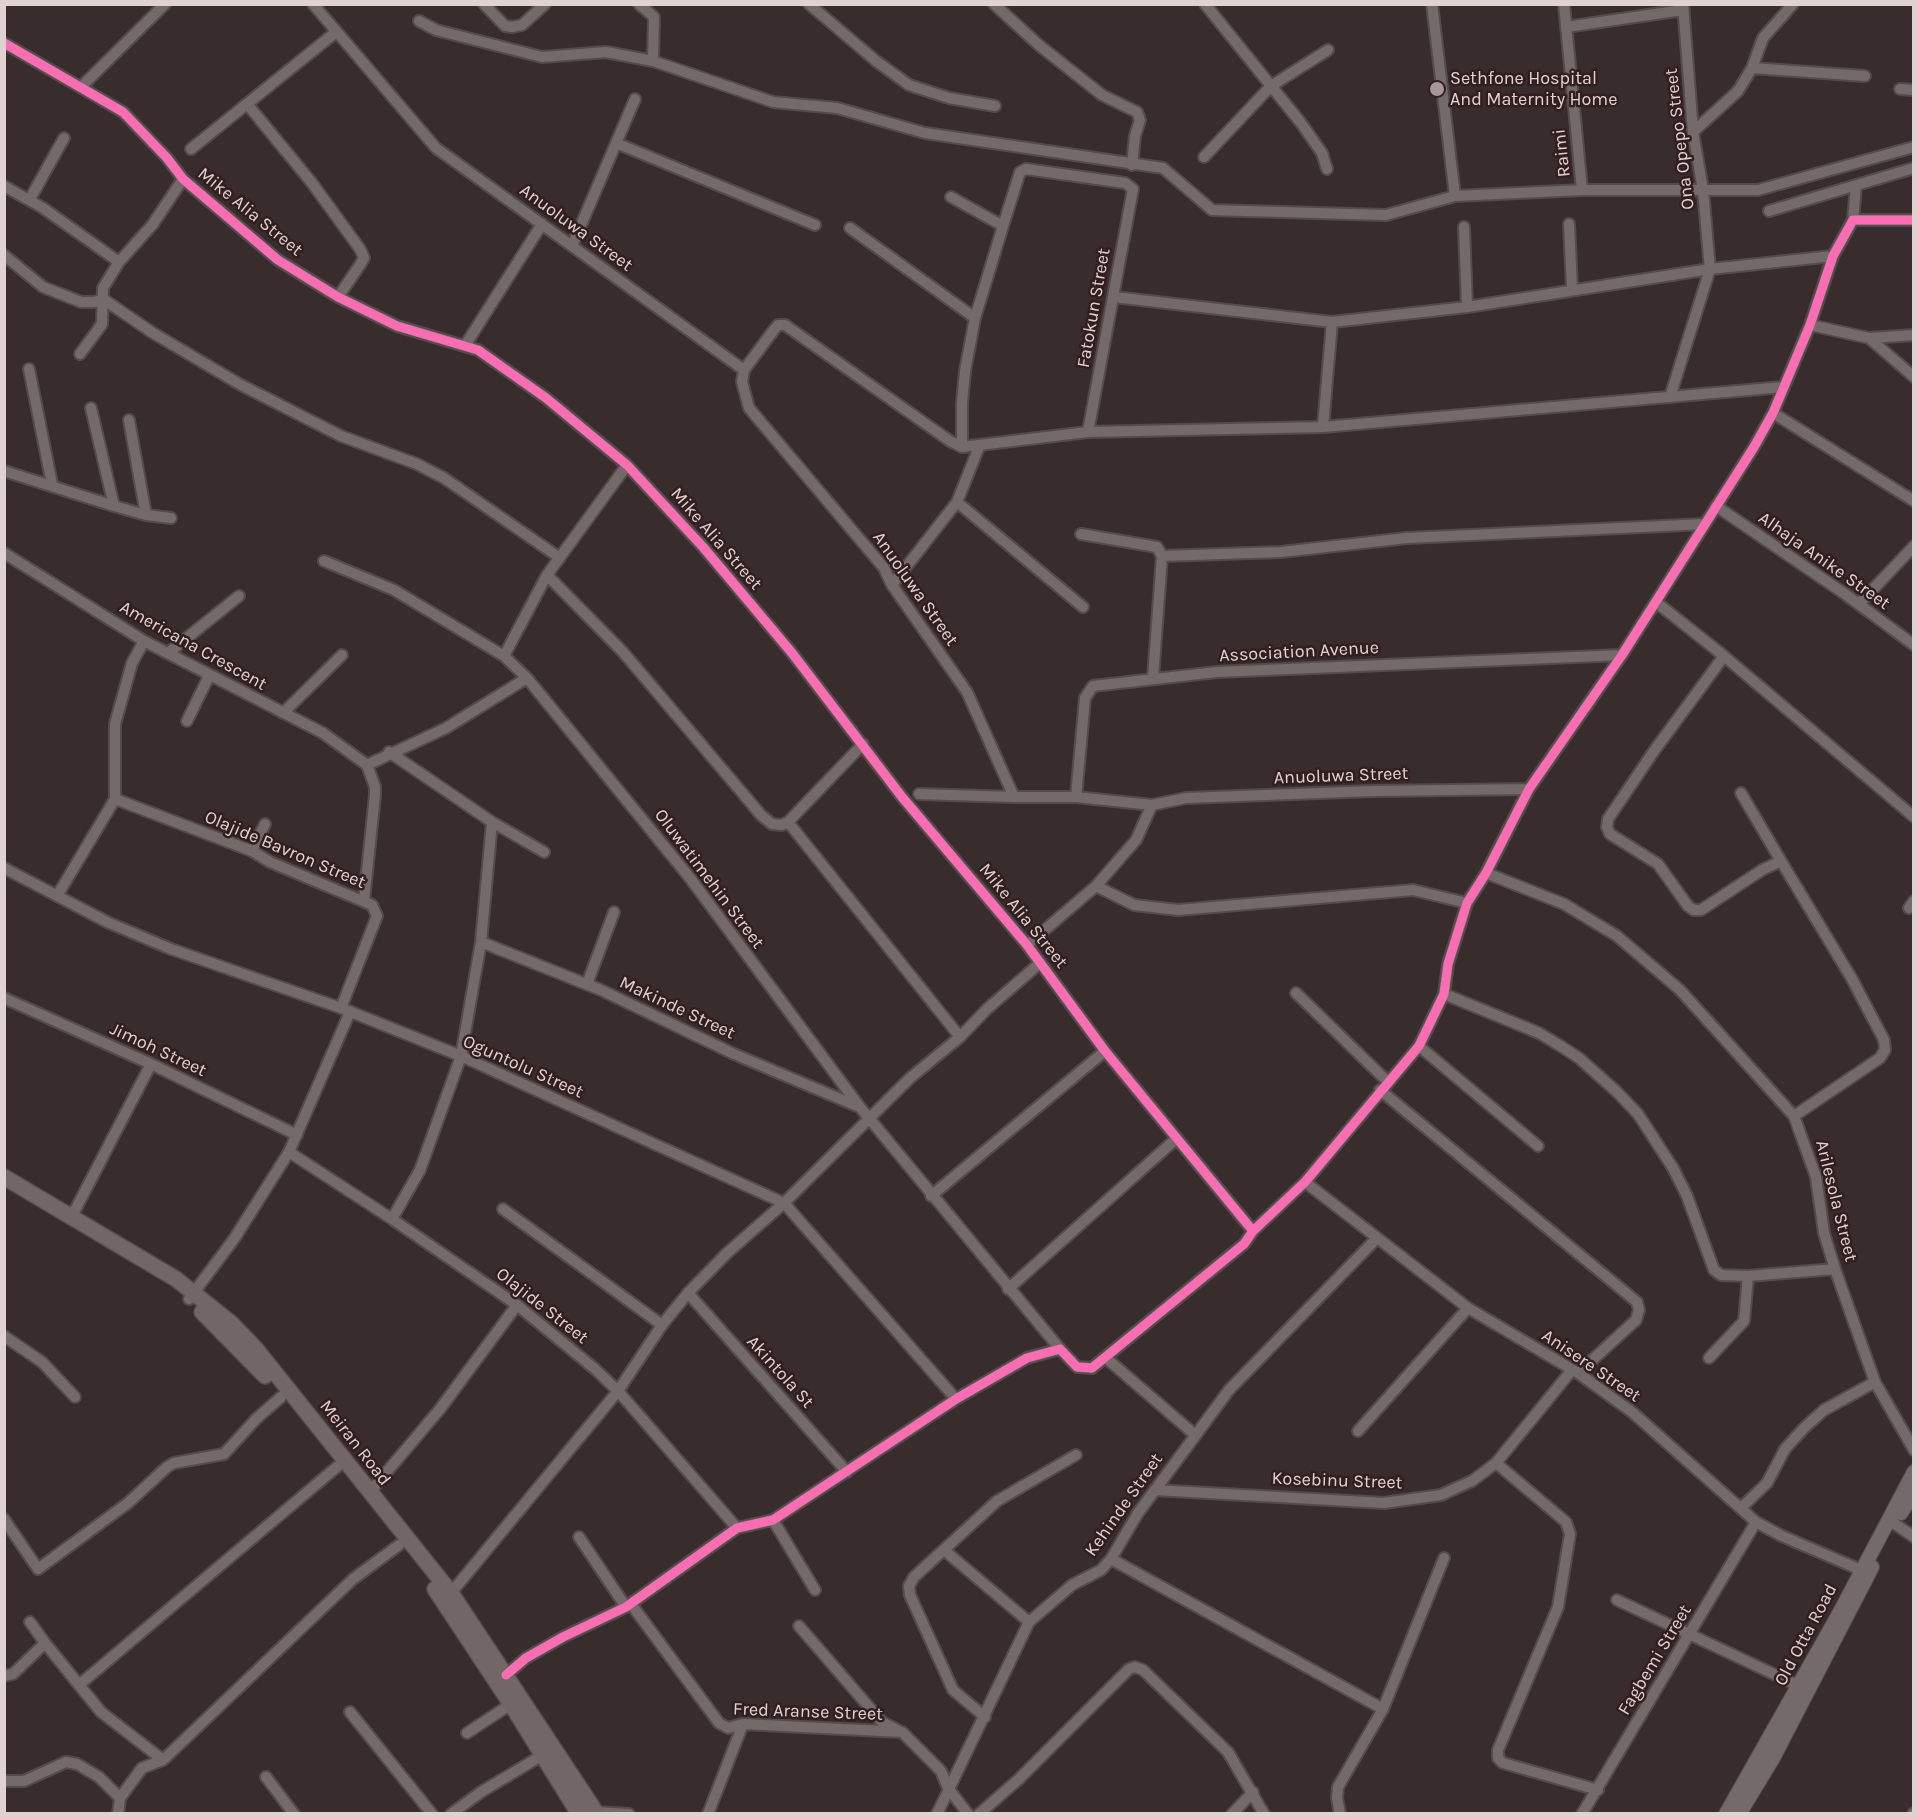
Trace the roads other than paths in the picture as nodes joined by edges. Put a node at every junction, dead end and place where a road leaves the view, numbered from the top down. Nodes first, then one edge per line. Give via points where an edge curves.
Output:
1 (165, 4) edge
2 (313, 4) edge
3 (484, 4) edge
4 (545, 4) edge
5 (639, 4) edge
6 (809, 4) edge
7 (994, 4) edge
8 (1204, 4) edge
9 (1432, 4) edge
10 (1564, 4) edge
11 (1793, 4) edge
12 (1683, 7) edge
13 (419, 21) dead end
14 (1566, 27) junction
15 (336, 32) junction
16 (4, 43) edge
17 (1328, 50) dead end
18 (653, 61) junction
19 (1752, 68) junction
20 (1865, 76) dead end
21 (82, 86) junction
22 (1271, 86) junction
23 (1900, 89) dead end
24 (1914, 90) edge
25 (636, 99) dead end
26 (248, 105) junction
27 (995, 106) dead end
28 (1693, 132) junction
29 (64, 138) dead end
30 (616, 143) junction
31 (1914, 147) edge
32 (191, 149) dead end
33 (1204, 157) dead end
34 (1131, 165) junction
35 (1914, 168) edge
36 (1327, 169) dead end
37 (183, 179) junction
38 (4, 186) edge
39 (1856, 186) junction
40 (1582, 190) junction
41 (1703, 192) junction
42 (1455, 196) junction
43 (951, 197) dead end
44 (30, 199) junction
45 (1769, 211) dead end
46 (1853, 220) junction
47 (1914, 220) edge
48 (542, 224) junction
49 (1569, 224) dead end
50 (815, 225) dead end
51 (1003, 226) junction
52 (1464, 227) dead end
53 (850, 228) dead end
54 (572, 246) junction
55 (4, 255) edge
56 (1833, 256) junction
57 (119, 262) junction
58 (1710, 269) junction
59 (1572, 288) junction
60 (338, 297) junction
61 (1114, 297) junction
62 (103, 298) junction
63 (1467, 307) junction
64 (975, 318) junction
65 (1332, 322) junction
66 (1810, 325) junction
67 (1914, 335) edge
68 (1869, 338) junction
69 (466, 344) junction
70 (80, 354) dead end
71 (29, 369) dead end
72 (744, 370) junction
73 (1914, 377) edge
74 (1783, 387) junction
75 (1670, 397) junction
76 (91, 408) dead end
77 (1773, 413) junction
78 (129, 420) dead end
79 (1323, 427) junction
80 (1088, 432) junction
81 (963, 447) junction
82 (979, 447) junction
83 (627, 465) junction
84 (4, 471) edge
85 (52, 484) junction
86 (1914, 501) edge
87 (957, 502) junction
88 (114, 506) junction
89 (1716, 506) junction
90 (146, 515) junction
91 (171, 518) dead end
92 (1705, 524) junction
93 (1081, 534) dead end
94 (1914, 546) edge
95 (4, 553) edge
96 (1162, 556) junction
97 (560, 558) junction
98 (324, 561) dead end
99 (547, 575) junction
100 (892, 585) junction
101 (239, 596) dead end
102 (1656, 602) junction
103 (1859, 604) junction
104 (1083, 607) dead end
105 (144, 641) junction
106 (1914, 645) edge
107 (168, 653) junction
108 (342, 655) dead end
109 (1622, 655) junction
110 (504, 656) junction
111 (1724, 656) junction
112 (209, 676) junction
113 (527, 678) junction
114 (1153, 678) junction
115 (283, 713) junction
116 (187, 721) dead end
117 (863, 744) junction
118 (389, 752) junction
119 (367, 765) junction
120 (1529, 789) junction
121 (1741, 793) dead end
122 (919, 794) dead end
123 (1014, 797) junction
124 (1076, 797) junction
125 (115, 799) junction
126 (1152, 805) junction
127 (1914, 817) edge
128 (492, 822) junction
129 (788, 822) junction
130 (265, 824) dead end
131 (252, 851) junction
132 (544, 852) dead end
133 (1781, 861) junction
134 (4, 868) edge
135 (1486, 873) junction
136 (1096, 886) junction
137 (57, 896) junction
138 (364, 900) junction
139 (1467, 903) junction
140 (614, 912) dead end
141 (481, 942) junction
142 (1027, 945) junction
143 (1040, 963) junction
144 (587, 984) junction
145 (1296, 993) dead end
146 (1444, 994) junction
147 (4, 998) edge
148 (346, 1010) junction
149 (960, 1037) junction
150 (1419, 1046) junction
151 (1105, 1051) junction
152 (461, 1056) junction
153 (151, 1064) junction
154 (1384, 1086) junction
155 (859, 1106) junction
156 (1794, 1116) junction
157 (870, 1119) junction
158 (297, 1135) junction
159 (1177, 1138) junction
160 (1538, 1146) dead end
161 (289, 1152) junction
162 (4, 1177) edge
163 (1305, 1182) junction
164 (4, 1187) edge
165 (931, 1196) junction
166 (784, 1203) junction
167 (503, 1209) dead end
168 (71, 1218) junction
169 (392, 1219) junction
170 (1253, 1231) junction
171 (1377, 1238) junction
172 (1835, 1269) junction
173 (1748, 1276) junction
174 (1008, 1288) junction
175 (688, 1293) junction
176 (191, 1295) junction
177 (517, 1305) junction
178 (1468, 1308) junction
179 (662, 1325) junction
180 (227, 1327) junction
181 (4, 1336) edge
182 (1060, 1349) junction
183 (1106, 1358) junction
184 (1709, 1358) dead end
185 (1575, 1371) junction
186 (1875, 1382) junction
187 (618, 1391) junction
188 (75, 1397) dead end
189 (281, 1397) junction
190 (956, 1399) junction
191 (1358, 1431) dead end
192 (1194, 1434) junction
193 (1914, 1450) edge
194 (1076, 1455) dead end
195 (1496, 1462) junction
196 (338, 1466) junction
197 (847, 1472) junction
198 (1914, 1472) edge
199 (1155, 1490) junction
200 (1914, 1492) edge
201 (369, 1493) junction
202 (1741, 1508) junction
203 (4, 1519) edge
204 (773, 1520) junction
205 (1756, 1522) junction
206 (1895, 1524) junction
207 (737, 1528) junction
208 (579, 1537) dead end
209 (1914, 1537) edge
210 (399, 1545) junction
211 (944, 1550) junction
212 (1444, 1558) dead end
213 (1111, 1559) junction
214 (1861, 1570) junction
215 (815, 1590) dead end
216 (451, 1593) junction
217 (1617, 1600) dead end
218 (629, 1606) junction
219 (30, 1622) dead end
220 (1029, 1622) junction
221 (799, 1626) dead end
222 (1691, 1633) junction
223 (45, 1643) junction
224 (506, 1675) junction
225 (4, 1676) edge
226 (79, 1685) junction
227 (1799, 1686) junction
228 (511, 1704) junction
229 (1383, 1709) junction
230 (350, 1712) dead end
231 (986, 1717) junction
232 (743, 1725) junction
233 (1782, 1729) junction
234 (902, 1732) junction
235 (467, 1733) dead end
236 (549, 1752) junction
237 (163, 1760) junction
238 (266, 1777) dead end
239 (4, 1781) edge
240 (948, 1788) junction
241 (1598, 1790) junction
242 (1253, 1792) junction
243 (120, 1798) junction
244 (596, 1813) edge
245 (118, 1814) edge
246 (294, 1814) edge
247 (432, 1814) edge
248 (451, 1814) edge
249 (579, 1814) edge
250 (629, 1814) edge
251 (708, 1814) edge
252 (938, 1814) edge
253 (968, 1814) edge
254 (979, 1814) edge
255 (1232, 1814) edge
256 (1264, 1814) edge
257 (1340, 1814) edge
258 (1581, 1814) edge
259 (1726, 1814) edge
260 (1739, 1814) edge

1 - 21 street
2 - 15 street, Anuoluwa Street
3 - 4 street via 505,26 512,27 522,25
5 - 18 street via 654,17
6 - 27 street via 909,85 949,98
7 - 34 street via 1102,95 1137,112 1140,120
8 - 22 street
9 - 42 street
10 - 14 street, Raimi
11 - 19 street via 1763,38
12 - 14 street
12 - 28 street, Ona Opepo Street
13 - 18 street via 436,30 542,57 606,52
14 - 40 street, Raimi
15 - 26 street
15 - 48 street, Anuoluwa Street via 436,148
16 - 21 street, Mike Alia Street
17 - 22 street
18 - 34 street via 772,102 837,108 925,133
19 - 20 street
19 - 28 street via 1738,91
21 - 37 street, Mike Alia Street via 123,112
22 - 33 street
22 - 36 street via 1322,153
23 - 24 street
25 - 30 street
26 - 32 street
26 - 60 street via 360,249 364,258
28 - 41 street, Ona Opepo Street
29 - 44 street
30 - 50 street
30 - 54 street
31 - 41 street via 1758,190
34 - 42 street via 1163,168 1212,210 1386,215
35 - 39 street
37 - 57 street via 153,224
37 - 60 street, Mike Alia Street via 278,260
38 - 44 street
39 - 45 street
39 - 46 street
40 - 41 street
40 - 42 street
41 - 58 street, Ona Opepo Street
43 - 51 street
44 - 57 street
46 - 47 street
46 - 56 street
48 - 54 street, Anuoluwa Street
48 - 69 street
49 - 59 street
51 - 61 street, Fatokun Street via 1020,172 1026,169 1125,183 1133,189
51 - 64 street
52 - 63 street
53 - 64 street
54 - 72 street, Anuoluwa Street
55 - 62 street via 43,287 67,298 95,302
56 - 58 street
56 - 66 street
57 - 62 street via 103,288
58 - 59 street
58 - 75 street
59 - 63 street
60 - 69 street, Mike Alia Street via 397,326
61 - 65 street
61 - 80 street, Fatokun Street
62 - 70 street via 102,324
62 - 97 street via 241,385 341,436 444,478
63 - 65 street
64 - 81 street via 962,403
65 - 79 street
66 - 68 street
66 - 74 street
67 - 68 street
68 - 73 street
69 - 83 street, Mike Alia Street via 546,398
71 - 85 street
72 - 81 street via 778,325 785,325
72 - 100 street, Anuoluwa Street via 742,382 749,408 884,568
74 - 75 street
74 - 77 street
75 - 79 street
76 - 88 street
77 - 86 street
77 - 89 street
78 - 90 street
79 - 80 street
80 - 82 street
81 - 82 street
82 - 87 street
83 - 97 street
83 - 117 street, Mike Alia Street via 703,547
84 - 85 street
85 - 88 street
87 - 100 street
87 - 104 street
88 - 90 street
89 - 92 street
89 - 103 street, Alhaja Anike Street
90 - 91 street
92 - 96 street via 1407,538 1281,552
92 - 102 street
93 - 96 street via 1157,546
94 - 103 street
95 - 105 street, Americana Crescent
96 - 114 street
97 - 99 street
98 - 110 street, Oluwatimehin Street via 394,590
99 - 110 street
99 - 129 street via 617,645 761,815 772,824
100 - 123 street, Anuoluwa Street via 967,692
101 - 107 street
102 - 109 street
102 - 111 street
103 - 106 street, Alhaja Anike Street
105 - 107 street, Americana Crescent
105 - 125 street via 132,663 115,724
107 - 112 street, Americana Crescent
108 - 115 street
109 - 114 street, Association Avenue
109 - 120 street
110 - 113 street, Oluwatimehin Street
111 - 127 street
111 - 133 street via 1654,751 1608,819 1607,827 1610,834 1658,864 1694,910 1701,910
112 - 115 street, Americana Crescent
112 - 116 street
113 - 118 street via 446,728
113 - 155 street, Oluwatimehin Street via 690,878
114 - 124 street, Association Avenue via 1093,686 1085,698
115 - 119 street, Americana Crescent via 323,733
117 - 129 street
117 - 142 street, Mike Alia Street via 902,797
118 - 119 street
118 - 128 street
119 - 138 street via 375,795
120 - 126 street, Anuoluwa Street via 1186,798
120 - 135 street
121 - 133 street
122 - 123 street
123 - 124 street, Anuoluwa Street
124 - 126 street, Anuoluwa Street
125 - 131 street, Olajide Bavron Street
125 - 137 street
126 - 136 street via 1136,840
128 - 132 street
128 - 141 street
129 - 149 street
130 - 131 street
131 - 138 street, Olajide Bavron Street
133 - 156 street via 1852,979 1884,1040 1885,1050 1880,1058
134 - 137 street, Oguntolu Street
135 - 139 street
135 - 156 street, Arilesola Street via 1564,904 1647,959
136 - 139 street via 1134,904 1178,909 1413,890
136 - 142 street
137 - 148 street, Oguntolu Street via 171,949
138 - 148 street, Olajide Bavron Street via 372,905 377,916
139 - 146 street via 1448,964
140 - 144 street
141 - 144 street, Makinde Street
141 - 152 street
142 - 143 street, Mike Alia Street
143 - 149 street
143 - 151 street, Mike Alia Street
144 - 155 street, Makinde Street via 734,1054
145 - 154 street
146 - 150 street
146 - 173 street via 1549,1039 1579,1058 1617,1092 1638,1114 1673,1168 1714,1270 1721,1275
147 - 153 street, Jimoh Street
148 - 152 street, Oguntolu Street
148 - 158 street
149 - 157 street via 910,1078
150 - 154 street
150 - 160 street
151 - 159 street, Mike Alia Street
151 - 165 street
152 - 166 street, Oguntolu Street
152 - 169 street via 420,1170
153 - 158 street, Jimoh Street
153 - 168 street
154 - 163 street
154 - 185 street, Kosebinu Street via 1637,1302 1636,1320
155 - 157 street, Oluwatimehin Street
156 - 172 street, Arilesola Street via 1816,1177 1824,1233
157 - 165 street, Oluwatimehin Street
157 - 166 street
158 - 161 street
159 - 170 street, Mike Alia Street
159 - 174 street
161 - 169 street, Olajide Street
161 - 176 street via 234,1239
162 - 168 main road, Meiran Road
163 - 170 street
163 - 171 street, Anisere Street
164 - 176 main road, Meiran Road
165 - 174 street, Oluwatimehin Street
166 - 175 street
166 - 190 street, Oguntolu Street
167 - 179 street
168 - 176 main road, Meiran Road via 160,1268
169 - 177 street, Olajide Street
170 - 183 street via 1244,1244
171 - 178 street, Anisere Street
171 - 192 street, Kehinde Street via 1229,1390
172 - 173 street
172 - 186 street, Arilesola Street
173 - 184 street via 1744,1321
174 - 182 street, Oluwatimehin Street
175 - 179 street
175 - 197 street, Akintola St
176 - 180 main road, Meiran Road
177 - 187 street, Olajide Street
177 - 201 street via 440,1409
178 - 185 street, Anisere Street
178 - 191 street
179 - 187 street
180 - 189 main road, Meiran Road
180 - 201 main road, Meiran Road via 290,1392
181 - 188 street via 42,1362
182 - 183 street, Oluwatimehin Street via 1077,1367 1086,1370
182 - 190 street via 1027,1359
183 - 192 street
185 - 195 street, Kosebinu Street
185 - 202 street, Anisere Street via 1632,1412
186 - 193 street, Arilesola Street
186 - 202 street via 1836,1402 1804,1428 1785,1449 1767,1483
187 - 207 street, Olajide Street
187 - 216 street
189 - 196 main road, Meiran Road
189 - 203 street via 224,1454 174,1462 128,1503 38,1569
190 - 197 street
192 - 199 street, Kehinde Street
194 - 211 street via 1008,1493
195 - 199 street, Kosebinu Street via 1456,1490 1384,1503
195 - 241 street via 1566,1522 1570,1534 1558,1607 1498,1758 1503,1763
196 - 210 main road, Meiran Road
196 - 226 street
197 - 204 street
198 - 214 street, Old Otta Road
199 - 213 street, Kehinde Street
200 - 206 street, Old Otta Road
201 - 216 main road, Meiran Road
202 - 205 street, Anisere Street
204 - 207 street
204 - 215 street
205 - 214 street, Anisere Street
205 - 222 street, Fagbemi Street
206 - 209 street
206 - 233 street, Old Otta Road
207 - 218 street
208 - 218 street, Fred Aranse Street
210 - 228 main road, Meiran Road via 442,1598
210 - 237 street via 353,1579
211 - 220 street
211 - 231 street via 914,1577 910,1595 953,1690
212 - 229 street
213 - 220 street, Kehinde Street via 1101,1570 1072,1585
213 - 229 street
214 - 227 street, Old Otta Road
216 - 224 main road, Meiran Road
217 - 222 street
218 - 224 street via 562,1636
218 - 232 street, Fred Aranse Street via 719,1723 728,1728
219 - 223 street
220 - 231 street, Kehinde Street
221 - 234 street via 882,1722
222 - 227 street
222 - 241 street, Fagbemi Street
223 - 225 street via 12,1674
223 - 226 street
224 - 236 main road, Meiran Road
226 - 237 street via 106,1716
227 - 233 street, Old Otta Road
228 - 235 street
228 - 236 main road, Meiran Road
229 - 257 street via 1338,1787
230 - 247 street
231 - 240 street, Kehinde Street
232 - 234 street, Fred Aranse Street
232 - 251 street
233 - 259 street, Old Otta Road
233 - 260 street, Old Otta Road
234 - 240 street, Fred Aranse Street via 941,1771
236 - 244 main road, Meiran Road
236 - 248 street
236 - 249 main road, Meiran Road
237 - 243 street via 142,1768
238 - 246 street
239 - 243 street via 24,1781 66,1762 99,1777
240 - 252 street, Kehinde Street
240 - 253 street, Fred Aranse Street
241 - 258 street, Fagbemi Street
242 - 254 street via 1228,1752 1136,1667
242 - 255 street
242 - 256 street
243 - 245 street
244 - 250 street

